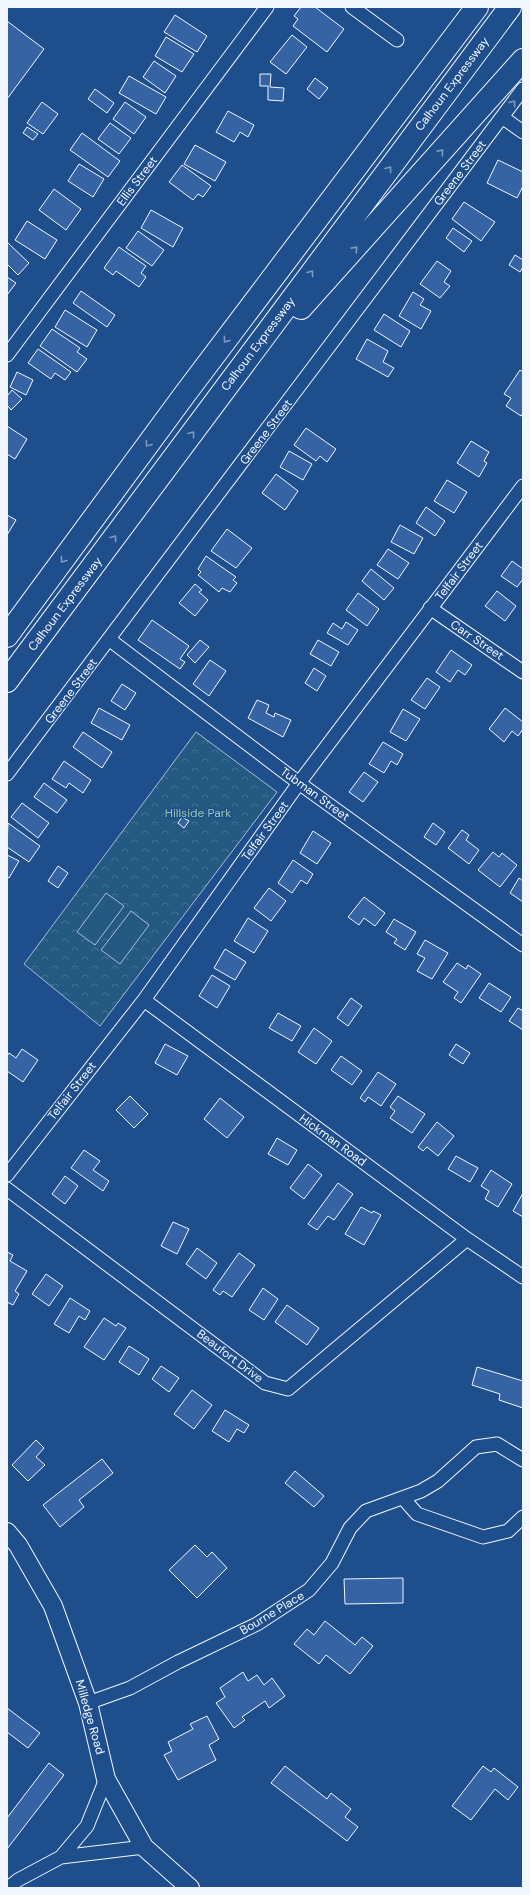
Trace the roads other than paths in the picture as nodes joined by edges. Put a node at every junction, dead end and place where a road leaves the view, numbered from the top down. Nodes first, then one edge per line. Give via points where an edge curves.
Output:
1 (266, 7) edge
2 (352, 7) edge
3 (459, 7) edge
4 (477, 7) edge
5 (510, 7) edge
6 (398, 40) dead end
7 (523, 60) edge
8 (523, 89) edge
9 (502, 117) junction
10 (523, 132) edge
11 (246, 313) junction
12 (7, 355) edge
13 (232, 379) junction
14 (523, 486) edge
15 (430, 608) junction
16 (7, 636) edge
17 (110, 640) junction
18 (523, 672) edge
19 (7, 681) edge
20 (7, 774) edge
21 (299, 784) junction
22 (523, 945) edge
23 (144, 1000) junction
24 (7, 1175) edge
25 (7, 1189) edge
26 (467, 1239) junction
27 (523, 1277) edge
28 (523, 1460) edge
29 (402, 1498) junction
30 (523, 1516) edge
31 (7, 1532) edge
32 (88, 1703) junction
33 (106, 1779) junction
34 (144, 1847) junction
35 (61, 1857) junction
36 (8, 1888) edge
37 (190, 1888) edge

1 - 12 street, Ellis Street
2 - 6 street
3 - 11 highway
4 - 11 highway
13 -> 5 highway, Calhoun Expressway
13 -> 7 highway via 323,284
9 -> 8 street, Greene Street
9 - 10 street
9 - 17 street, Greene Street
11 -> 16 highway
19 -> 13 highway, Calhoun Expressway
14 - 15 street, Telfair Street
15 - 18 street, Carr Street
15 - 21 street, Telfair Street
17 - 20 street, Greene Street
17 - 21 street, Tubman Street
21 - 22 street, Tubman Street
21 - 23 street, Telfair Street
23 - 24 street, Telfair Street
23 - 26 street, Hickman Road
25 - 26 street, Beaufort Drive via 265,1383 288,1389
26 - 27 street, Hickman Road
28 - 29 street, Bourne Place via 497,1444 476,1447 438,1481
29 - 30 street via 417,1514 483,1536 508,1531
29 - 32 street, Bourne Place via 366,1510 350,1528 332,1563 309,1590 264,1620 130,1688
31 - 32 street, Milledge Road via 18,1545 53,1606
32 - 33 street, Milledge Road
33 - 34 street, Milledge Road
33 - 35 street via 87,1826
34 - 35 street
34 - 37 street, Milledge Road
35 - 36 street

